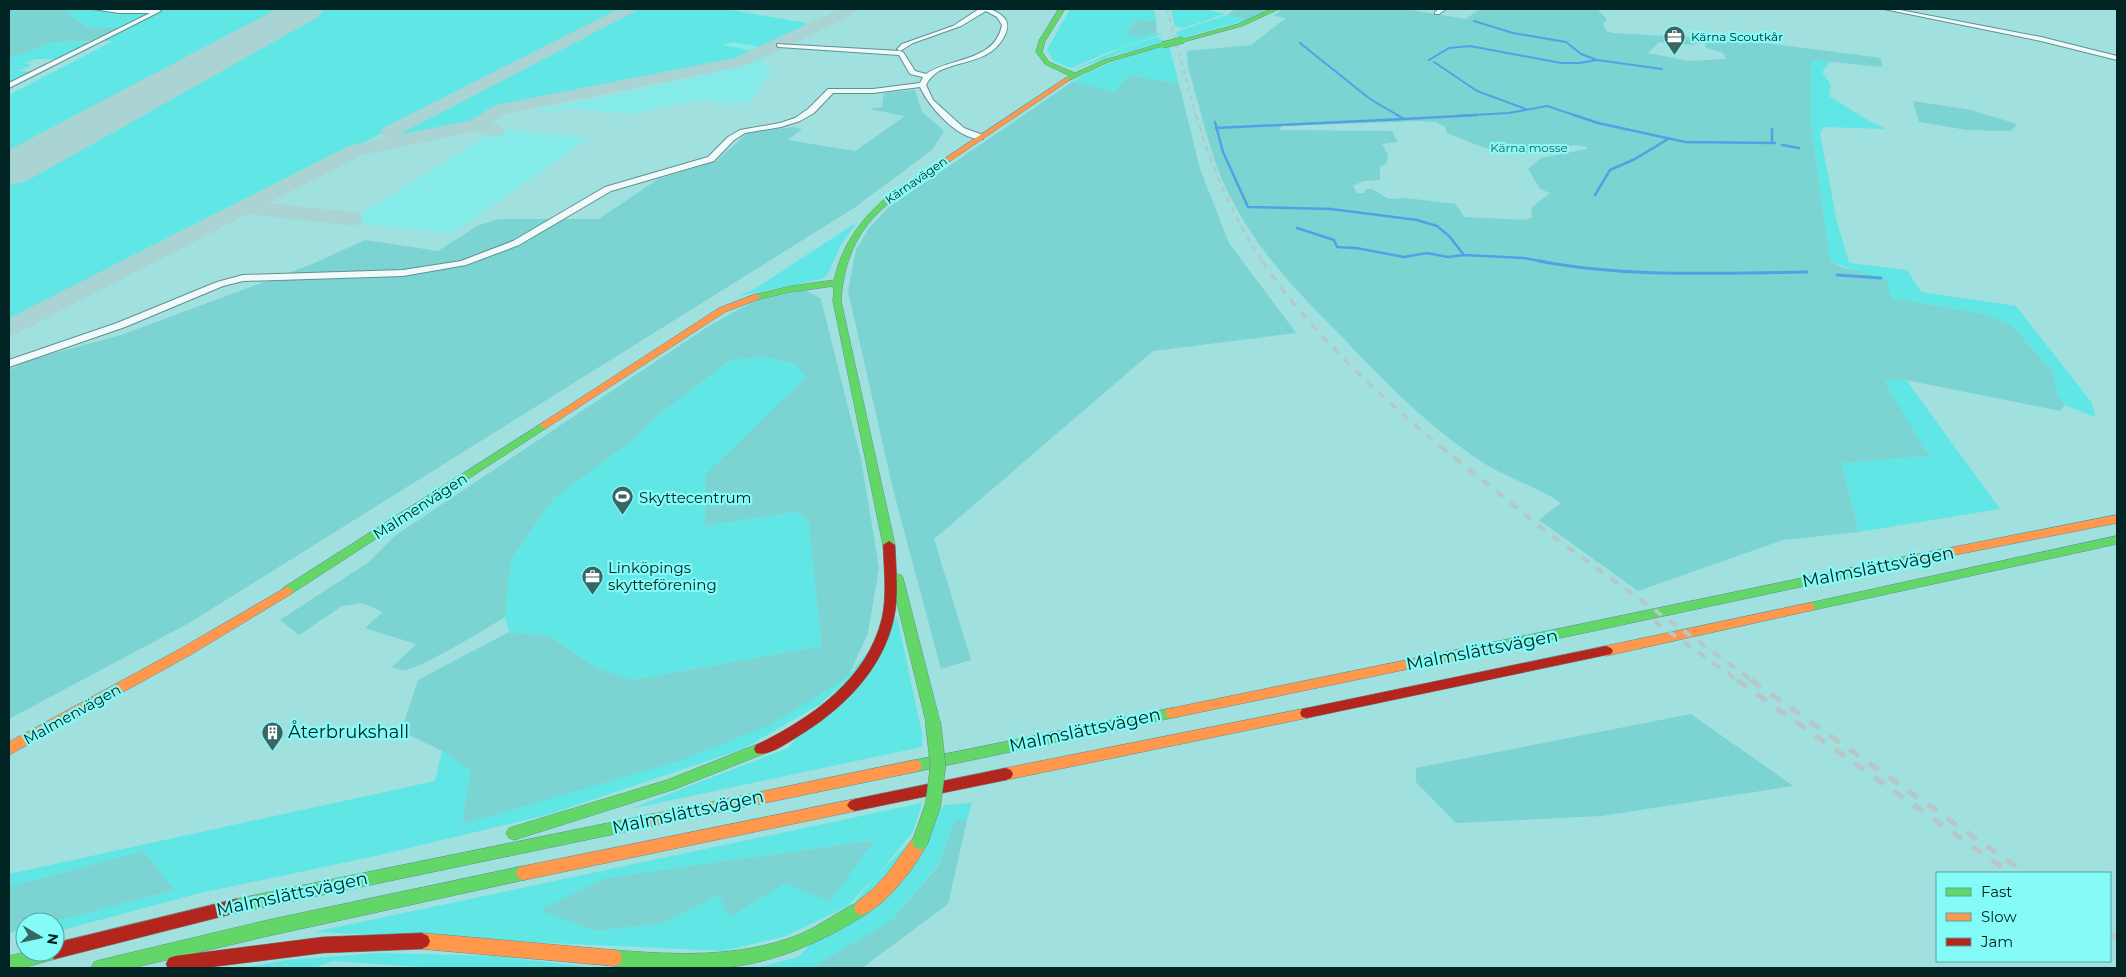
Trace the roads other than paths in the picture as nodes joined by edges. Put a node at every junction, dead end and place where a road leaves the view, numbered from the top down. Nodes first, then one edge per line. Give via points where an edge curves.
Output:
1 (96, 9) edge
2 (986, 9) edge
3 (1062, 9) edge
4 (1276, 9) edge
5 (1443, 9) edge
6 (1887, 9) edge
7 (1437, 13) dead end
8 (779, 45) dead end
9 (900, 49) dead end
10 (2117, 58) edge
11 (1074, 75) junction
12 (927, 76) junction
13 (922, 85) junction
14 (9, 86) edge
15 (980, 137) junction
16 (835, 283) junction
17 (9, 364) edge
18 (2117, 519) edge
19 (2117, 540) edge
20 (889, 545) junction
21 (9, 749) edge
22 (506, 836) dead end
23 (478, 844) dead end
24 (356, 880) junction
25 (65, 949) edge
26 (100, 968) edge
27 (141, 968) edge

1 - 14 street via 158,11
2 - 9 street via 976,11 956,27
2 - 12 street via 1000,16 1005,24 993,50
3 - 11 main road via 1042,41 1039,52 1047,63
4 - 11 main road, Kärnavägen, bridge via 1240,25 1106,60
5 - 7 street
6 - 10 street
8 - 12 street via 901,53 912,74
11 - 15 main road, Kärnavägen
12 - 13 street
13 - 15 street via 930,101 961,130
13 - 17 street via 873,91 831,91 802,119 743,132 710,159 608,189 516,243 463,263 402,273 243,278
15 - 16 main road, Kärnavägen via 896,193 871,214 846,249
16 - 20 main road, Kärnavägen
16 - 21 main road, Malmenvägen via 758,294 722,310 308,579 185,652
18 - 24 main road, Malmslättsvägen
19 - 26 main road, Malmslättsvägen via 1587,655 394,900
20 - 22 main road via 890,580 885,626 864,670 826,710 798,731 720,767
20 - 27 main road, bridge via 933,722 938,766 933,805 920,842 907,866 888,887 831,930 783,949 736,960 683,962 411,941 334,944
23 - 24 main road
24 - 25 main road, Malmslättsvägen via 210,912

